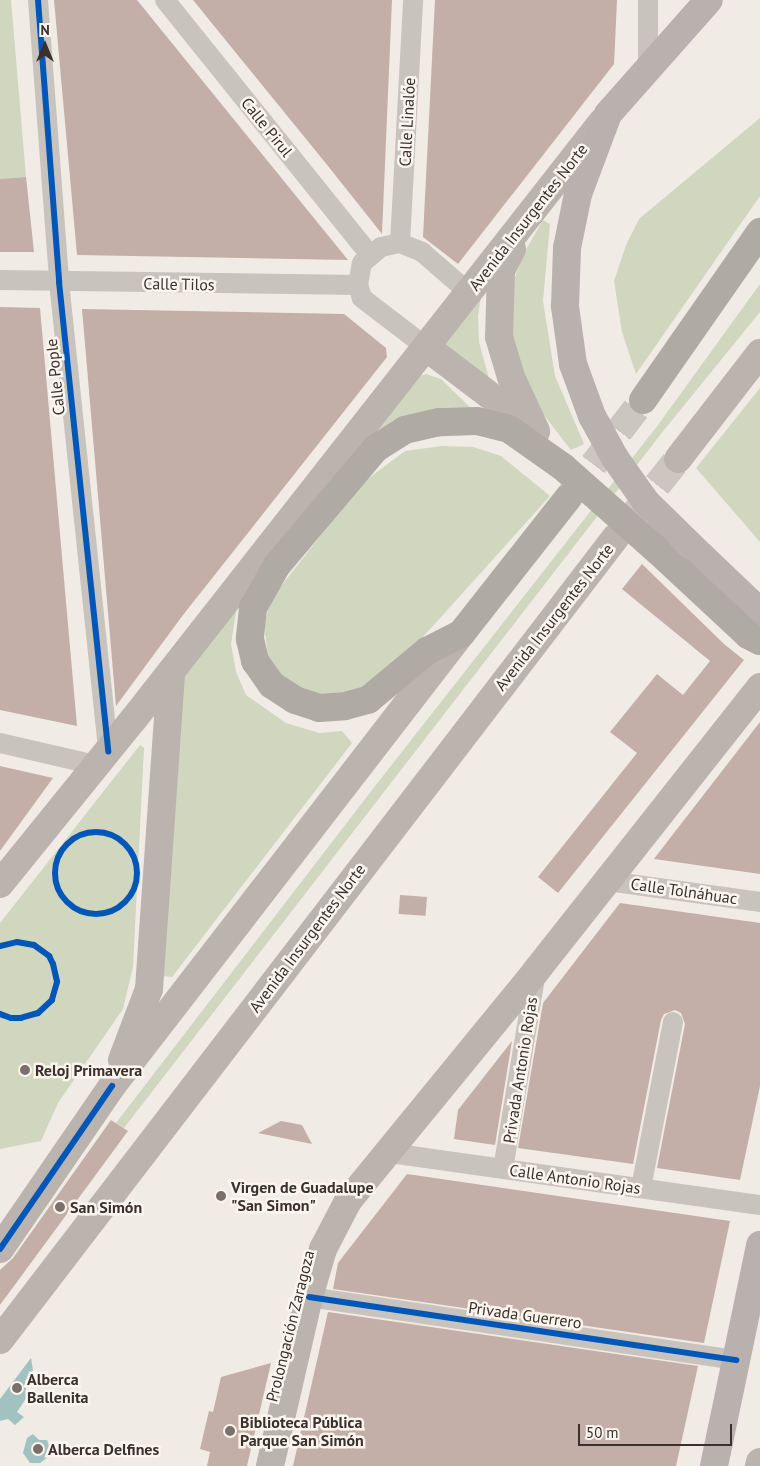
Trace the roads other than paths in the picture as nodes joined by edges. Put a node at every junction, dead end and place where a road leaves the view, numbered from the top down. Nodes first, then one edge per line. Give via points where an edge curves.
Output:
1 (38, 0) edge
2 (165, 0) edge
3 (413, 0) edge
4 (648, 0) edge
5 (709, 0) edge
6 (648, 70) junction
7 (608, 114) junction
8 (525, 220) junction
9 (760, 232) edge
10 (400, 244) junction
11 (369, 254) junction
12 (0, 280) edge
13 (59, 282) junction
14 (358, 285) junction
15 (468, 292) junction
16 (426, 347) junction
17 (760, 353) edge
18 (642, 400) tunnel mouth
19 (536, 431) junction
20 (678, 458) tunnel mouth
21 (558, 463) junction
22 (568, 498) tunnel mouth
23 (616, 537) tunnel mouth
24 (760, 612) edge
25 (461, 634) junction
26 (760, 641) edge
27 (170, 672) junction
28 (760, 687) edge
29 (0, 743) edge
30 (102, 758) junction
31 (608, 881) junction
32 (0, 884) edge
33 (760, 902) edge
34 (536, 971) junction
35 (673, 1022) dead end
36 (112, 1086) junction
37 (390, 1153) junction
38 (503, 1169) junction
39 (641, 1188) junction
40 (760, 1205) edge
41 (760, 1245) edge
42 (0, 1249) edge
43 (309, 1297) junction
44 (0, 1340) edge
45 (736, 1360) junction
46 (760, 1462) edge
47 (270, 1466) edge
48 (714, 1466) edge
49 (759, 1466) edge

1 - 13 street, Calle Pople
2 - 11 street, Calle Pirul
3 - 10 street, Calle Linalóe
4 - 6 street
5 - 6 main road
6 - 7 main road
7 - 8 main road, Avenida Insurgentes Norte
7 - 24 main road, bridge via 578,194 567,248 565,306 573,364 592,416 614,458 646,502
8 - 15 main road, Avenida Insurgentes Norte
8 - 19 main road via 501,271 499,337 511,377
9 - 18 highway
10 - 11 street via 381,247
10 - 15 street via 422,252
11 - 14 street via 362,263
12 - 13 street, Calle Tilos
13 - 14 street, Calle Tilos
13 - 30 street, Calle Pople
14 - 16 street via 362,298
15 - 16 main road, Avenida Insurgentes Norte
16 - 19 main road
16 - 27 main road, Avenida Insurgentes Norte
17 - 20 main road
19 - 21 main road
21 - 25 highway via 509,429 476,421 439,422 405,430 376,448 277,565 253,608 250,639 255,661 272,685 295,700 318,708 368,700 427,650
21 - 26 highway, bridge via 748,635
22 - 25 highway
23 - 44 main road, Avenida Insurgentes Norte
25 - 36 main road
27 - 30 main road, Avenida Insurgentes Norte
27 - 36 main road via 149,989
28 - 31 main road
29 - 30 street
30 - 32 main road, Avenida Insurgentes Norte
31 - 33 street, Calle Tolnáhuac
31 - 34 main road
34 - 37 main road
34 - 38 street, Privada Antonio Rojas
35 - 39 street
36 - 42 main road
37 - 38 street, Calle Antonio Rojas
37 - 43 main road, Prolongación Zaragoza via 348,1201 323,1250
38 - 39 street, Calle Antonio Rojas
39 - 40 street, Calle Antonio Rojas
41 - 45 main road
43 - 45 street, Privada Guerrero
43 - 47 main road, Prolongación Zaragoza
45 - 48 main road
46 - 49 main road

